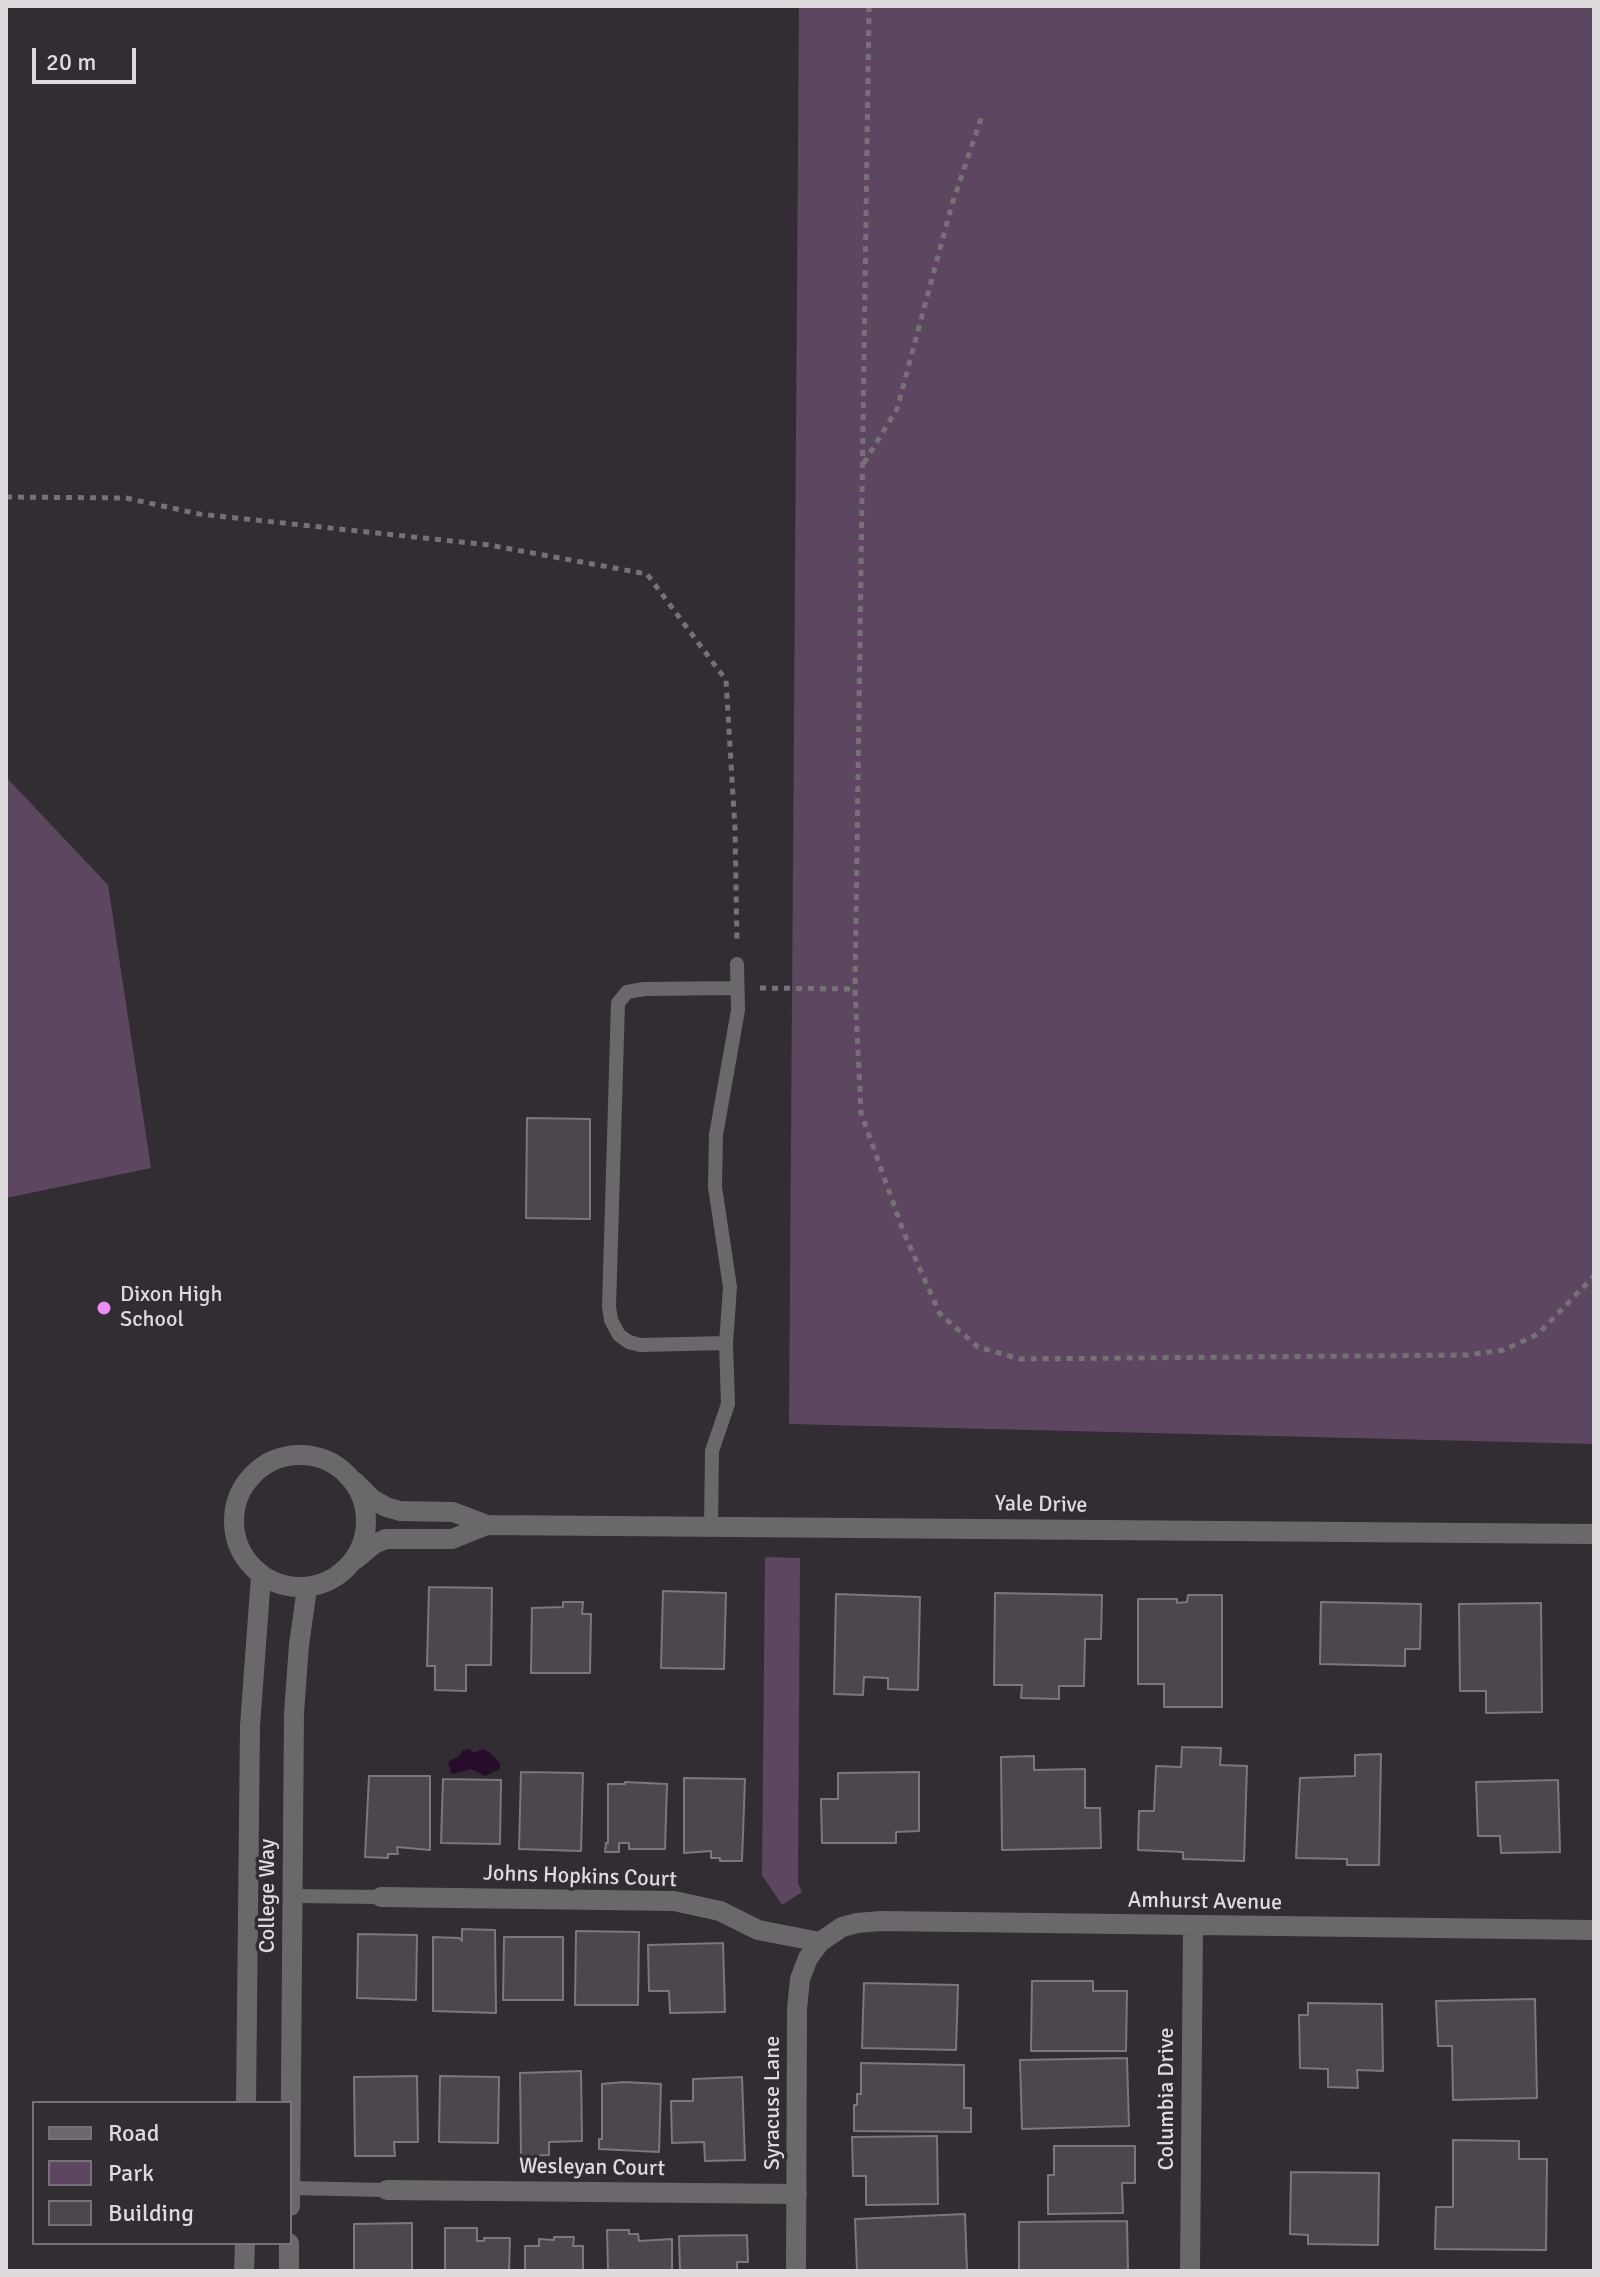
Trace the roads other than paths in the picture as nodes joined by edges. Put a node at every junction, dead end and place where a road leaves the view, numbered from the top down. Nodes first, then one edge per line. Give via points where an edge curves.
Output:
1 (737, 964) road end
2 (737, 988) junction
3 (726, 1343) junction
4 (354, 1481) junction
5 (487, 1525) junction
6 (711, 1525) junction
7 (1594, 1534) edge
8 (355, 1560) junction
9 (261, 1576) junction
10 (307, 1588) junction
11 (292, 1896) junction
12 (381, 1897) joint
13 (1193, 1927) junction
14 (1594, 1930) edge
15 (820, 1942) junction
16 (246, 2101) edge
17 (291, 2101) edge
18 (292, 2188) edge
19 (387, 2190) joint
20 (797, 2194) junction
21 (245, 2245) edge
22 (289, 2245) edge
23 (244, 2271) edge
24 (289, 2271) edge
25 (796, 2271) edge
26 (1190, 2271) edge

1 - 2 lane
2 - 3 lane via 738,1010 716,1135 715,1187 730,1287
2 - 3 lane via 644,989 627,992 618,1003 611,1320 619,1335 640,1345
3 - 6 lane via 728,1404 712,1451
4 - 5 street, Yale Drive via 386,1507 453,1512
4 - 8 street via 367,1522
4 - 9 street via 337,1465 305,1455 271,1461 253,1474 239,1493 234,1515 236,1539
5 - 6 street, Yale Drive
5 - 8 street, Yale Drive via 452,1539 386,1539
6 - 7 street, Yale Drive
8 - 10 street via 325,1584
9 - 10 street via 291,1588
9 - 16 street, College Way via 250,1726
10 - 11 street, College Way via 294,1713
11 - 12 lane
11 - 17 street, College Way
12 - 15 street, Johns Hopkins Court via 674,1901 720,1911 758,1930
13 - 14 street, Amhurst Avenue
13 - 15 street, Amhurst Avenue via 881,1921 842,1927
13 - 26 street, Columbia Drive
15 - 20 street, Syracuse Lane via 800,1979 797,2009
18 - 19 lane
19 - 20 street, Wesleyan Court
20 - 25 street, Syracuse Lane
21 - 23 street
22 - 24 street

